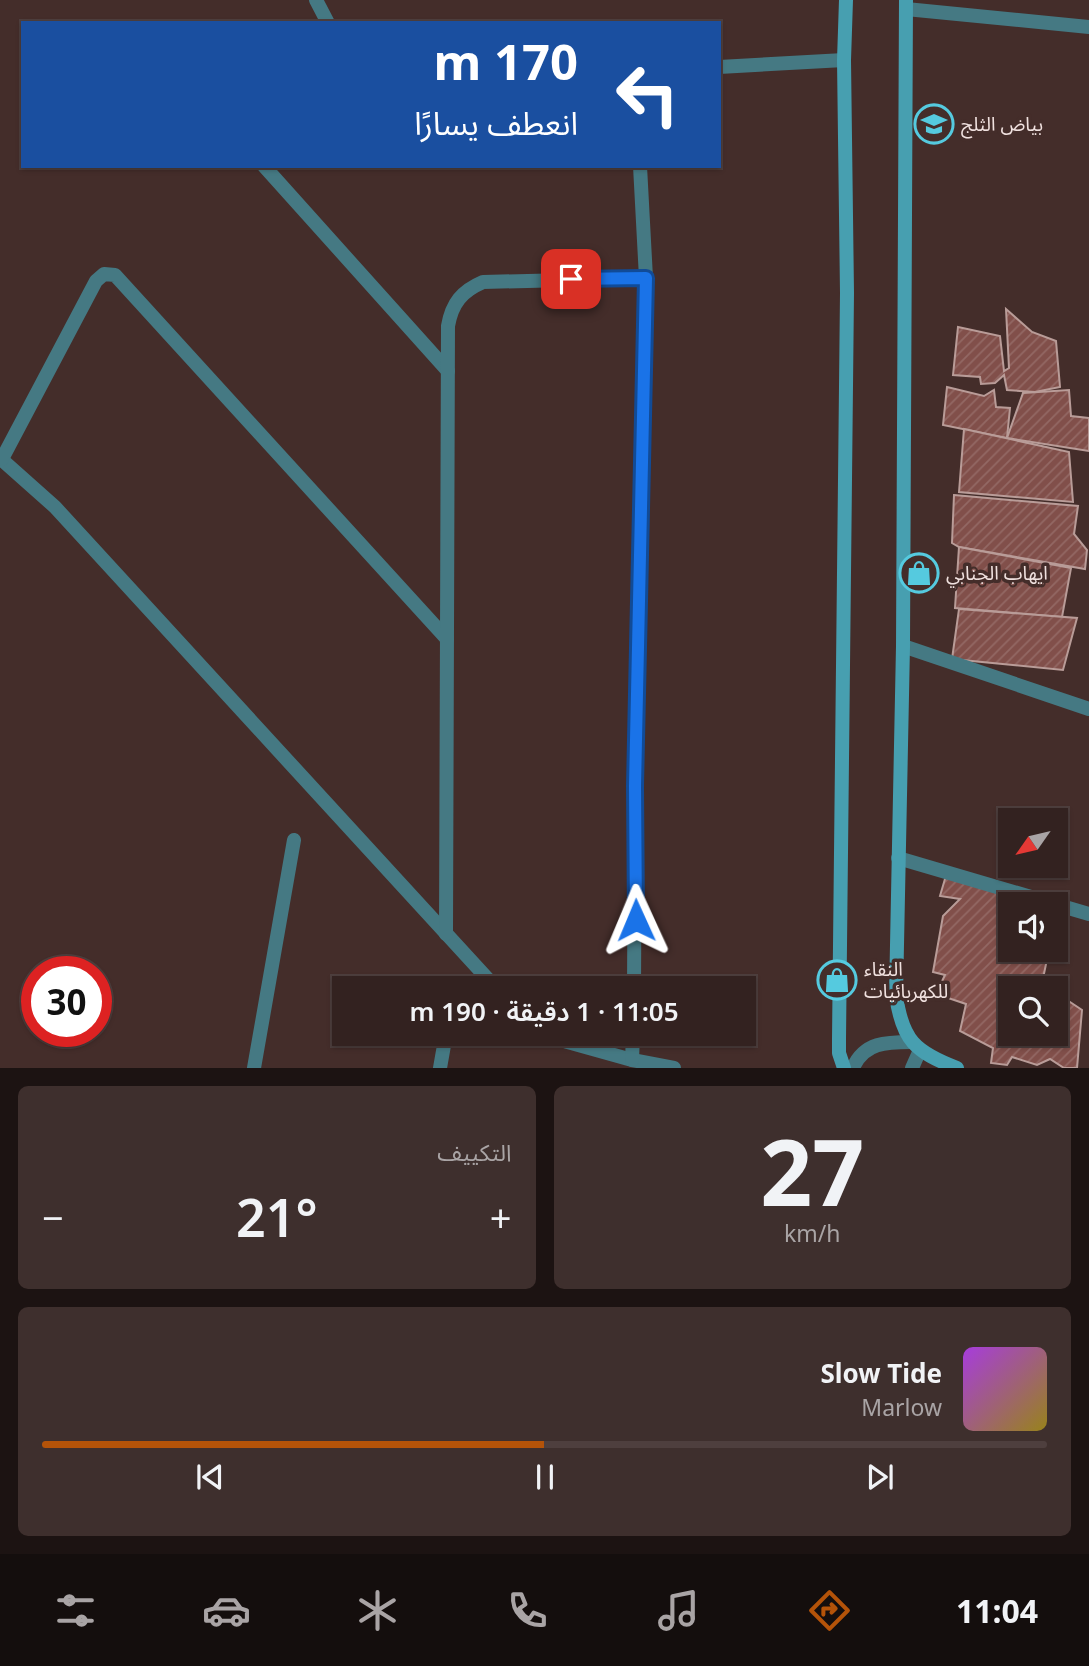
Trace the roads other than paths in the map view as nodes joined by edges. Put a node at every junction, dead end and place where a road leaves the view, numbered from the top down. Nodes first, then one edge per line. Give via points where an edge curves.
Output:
1 (316, 0) edge
2 (846, 0) edge
3 (906, 5) edge
4 (327, 21) edge
5 (1089, 27) edge
6 (844, 60) junction
7 (721, 67) edge
8 (266, 168) edge
9 (640, 168) edge
10 (646, 278) junction
11 (448, 371) junction
12 (1, 458) edge
13 (447, 639) junction
14 (903, 646) junction
15 (1089, 709) edge
16 (294, 840) dead end
17 (898, 858) junction
18 (1089, 914) edge
19 (446, 934) junction
20 (485, 976) edge
21 (634, 976) edge
22 (444, 1046) edge
23 (582, 1046) edge
24 (633, 1046) edge
25 (916, 1046) junction
26 (632, 1060) junction
27 (254, 1068) edge
28 (440, 1068) edge
29 (674, 1068) edge
30 (844, 1068) edge
31 (853, 1068) edge
32 (912, 1068) edge
33 (957, 1068) edge

1 - 4 street
2 - 6 main road
3 - 5 street
3 - 14 main road
6 - 7 street
6 - 30 main road via 848,293 839,1040
8 - 11 street
9 - 10 street
10 - 11 street via 496,281 472,287 450,315
10 - 21 street
11 - 13 street
12 - 13 street via 96,281 104,274 115,275
12 - 19 street via 55,507
13 - 19 street
14 - 15 street
14 - 17 main road
16 - 27 street
17 - 18 street
17 - 25 main road via 896,995 899,1016
19 - 20 street
22 - 28 street
23 - 26 street
24 - 26 street
25 - 31 street via 883,1042 868,1048
25 - 32 street
25 - 33 main road
26 - 29 street

